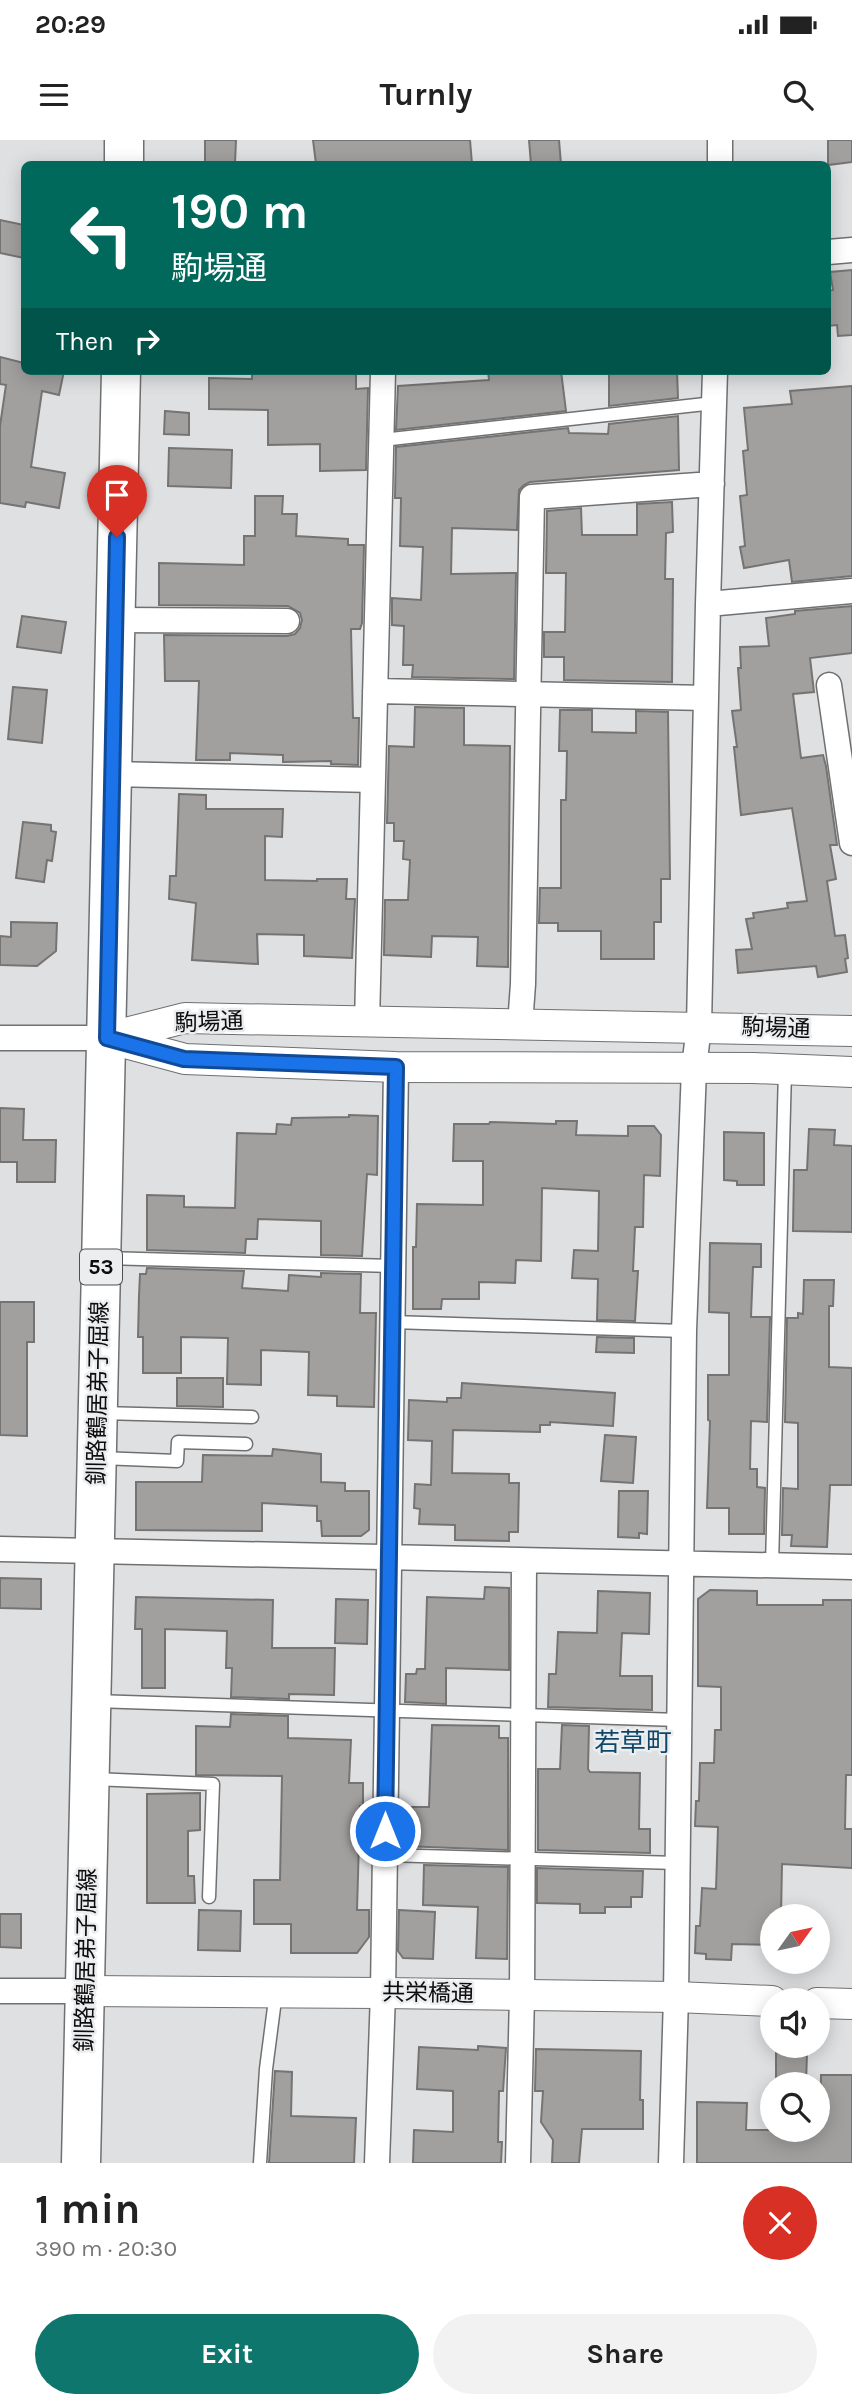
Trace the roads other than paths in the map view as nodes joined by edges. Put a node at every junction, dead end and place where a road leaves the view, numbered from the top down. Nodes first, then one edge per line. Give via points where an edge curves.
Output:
1 (124, 140) edge
2 (720, 140) edge
3 (124, 161) edge
4 (720, 161) edge
5 (852, 250) edge
6 (831, 252) edge
7 (121, 375) edge
8 (383, 375) edge
9 (715, 375) edge
10 (714, 403) junction
11 (382, 440) junction
12 (712, 484) junction
13 (852, 591) edge
14 (708, 604) junction
15 (115, 620) junction
16 (287, 621) dead end
17 (829, 685) dead end
18 (375, 691) junction
19 (528, 693) junction
20 (706, 698) junction
21 (111, 774) junction
22 (373, 780) junction
23 (852, 843) edge
24 (367, 1023) junction
25 (520, 1025) junction
26 (699, 1026) junction
27 (852, 1031) edge
28 (0, 1038) edge
29 (107, 1038) junction
30 (396, 1067) junction
31 (694, 1068) junction
32 (785, 1070) junction
33 (852, 1072) edge
34 (101, 1258) junction
35 (393, 1266) junction
36 (392, 1322) junction
37 (684, 1331) junction
38 (97, 1413) junction
39 (252, 1417) dead end
40 (246, 1444) dead end
41 (96, 1458) junction
42 (0, 1549) edge
43 (94, 1552) junction
44 (388, 1558) junction
45 (524, 1561) junction
46 (681, 1563) junction
47 (772, 1565) junction
48 (852, 1567) edge
49 (91, 1701) junction
50 (386, 1710) junction
51 (523, 1717) junction
52 (679, 1720) junction
53 (89, 1779) junction
54 (385, 1855) junction
55 (523, 1858) junction
56 (677, 1863) junction
57 (209, 1897) dead end
58 (0, 1991) edge
59 (85, 1992) junction
60 (276, 1992) junction
61 (383, 1993) junction
62 (522, 1995) junction
63 (676, 1997) junction
64 (760, 2000) edge
65 (830, 2003) edge
66 (852, 2004) edge
67 (82, 2163) edge
68 (260, 2163) edge
69 (377, 2163) edge
70 (518, 2163) edge
71 (671, 2163) edge

1 - 3 main road
2 - 4 street
5 - 6 street
7 - 15 main road, 釧路鶴居弟子屈線 / 53
8 - 11 street
9 - 10 street
10 - 11 lane
10 - 12 street
11 - 18 street
12 - 14 street
12 - 19 street via 531,496
13 - 14 street
14 - 20 street
15 - 16 street
15 - 21 main road, 釧路鶴居弟子屈線 / 53
17 - 23 street
18 - 19 street
18 - 22 street
19 - 20 street
19 - 25 street
20 - 26 street
21 - 22 street
21 - 29 main road, 釧路鶴居弟子屈線 / 53
22 - 24 street
24 - 25 street, 駒場通
24 - 29 street, 駒場通 via 185,1018
25 - 26 street, 駒場通
26 - 27 street, 駒場通
26 - 31 street
28 - 29 street
29 - 30 street, 駒場通 via 184,1059
29 - 34 main road, 釧路鶴居弟子屈線 / 53
30 - 31 street, 駒場通
30 - 35 street
31 - 32 street, 駒場通
31 - 37 street
32 - 33 street, 駒場通
32 - 47 lane
34 - 35 lane
34 - 38 main road, 釧路鶴居弟子屈線 / 53
35 - 36 street
36 - 37 lane
36 - 44 street
37 - 46 street
38 - 39 lane
38 - 41 main road, 釧路鶴居弟子屈線 / 53
40 - 41 lane via 178,1442 177,1461
41 - 43 main road, 釧路鶴居弟子屈線 / 53
42 - 43 street
43 - 44 street
43 - 49 main road, 釧路鶴居弟子屈線 / 53
44 - 45 street
44 - 50 street
45 - 46 street
45 - 51 street
46 - 47 street
46 - 52 street
47 - 48 street
49 - 50 lane
49 - 53 main road, 釧路鶴居弟子屈線 / 53
50 - 51 lane
50 - 54 street
51 - 52 lane
51 - 55 street
52 - 56 street
53 - 57 lane via 213,1784
53 - 59 main road, 釧路鶴居弟子屈線 / 53
54 - 55 lane
54 - 61 street
55 - 56 lane
55 - 62 street
56 - 63 street
58 - 59 street
59 - 60 street, 共栄橋通
59 - 67 main road, 釧路鶴居弟子屈線 / 53
60 - 61 street, 共栄橋通
60 - 68 lane
61 - 62 street, 共栄橋通
61 - 69 street
62 - 63 street, 共栄橋通
62 - 70 street
63 - 64 street, 共栄橋通
63 - 71 street
65 - 66 street

